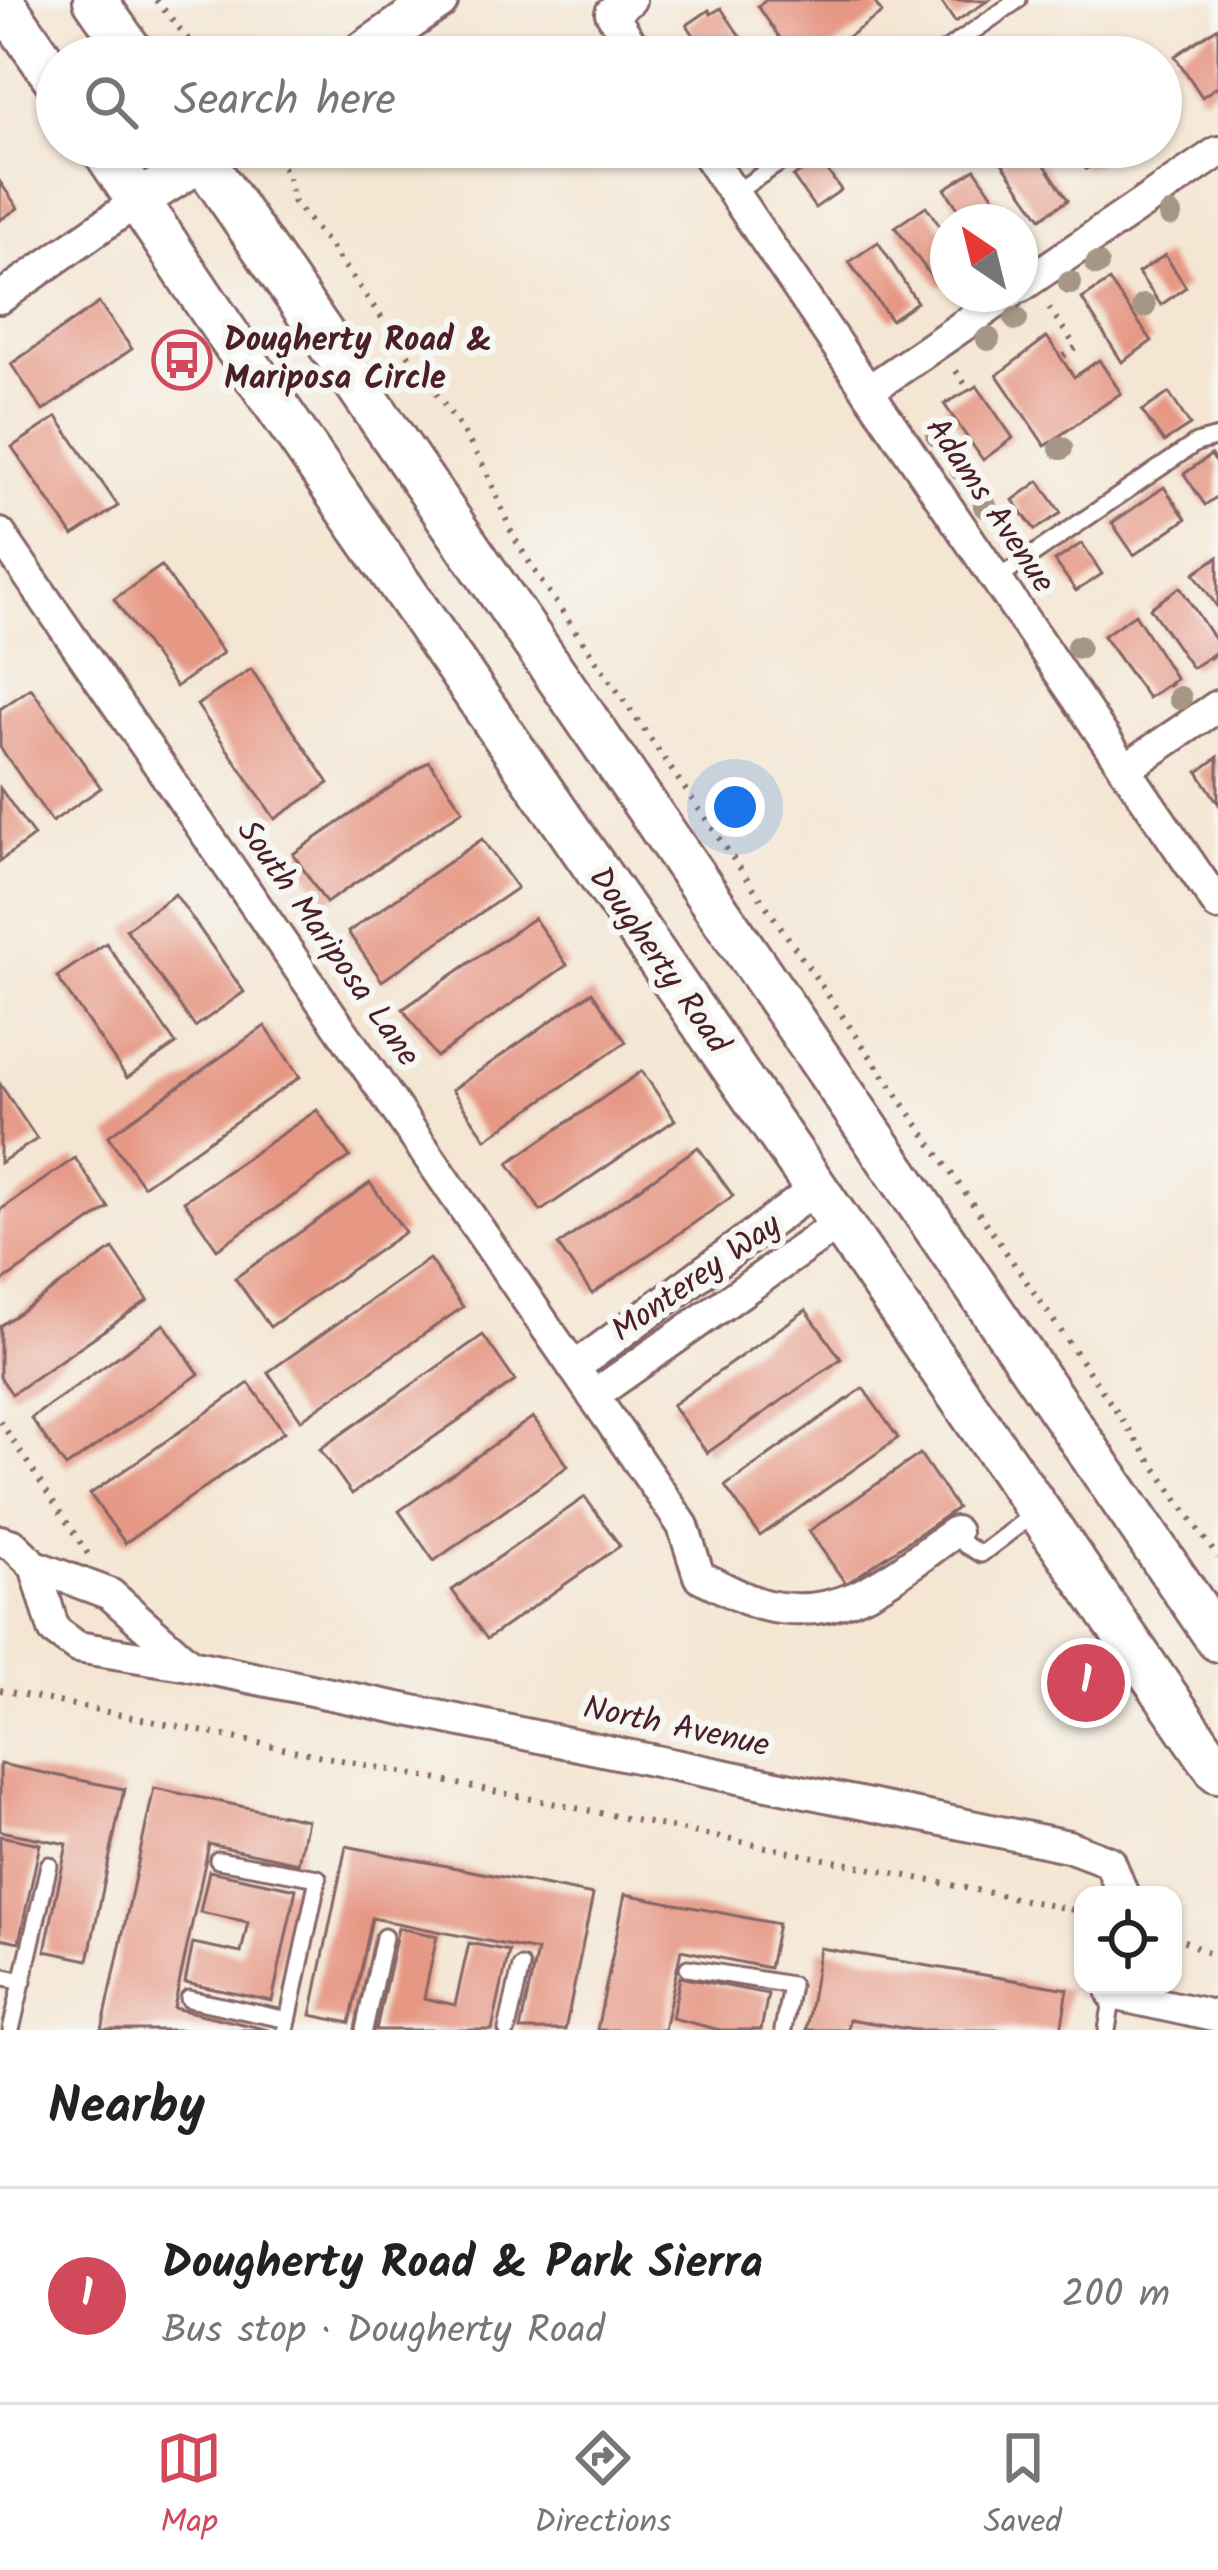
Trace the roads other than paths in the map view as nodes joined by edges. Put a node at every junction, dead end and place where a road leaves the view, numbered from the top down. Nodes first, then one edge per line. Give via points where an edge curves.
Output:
1 (1, 0) edge
2 (95, 0) edge
3 (438, 0) edge
4 (1018, 0) edge
5 (621, 7) edge
6 (120, 36) edge
7 (386, 36) edge
8 (632, 36) edge
9 (966, 36) edge
10 (36, 51) edge
11 (1218, 152) edge
12 (115, 168) edge
13 (184, 168) edge
14 (218, 168) edge
15 (716, 168) edge
16 (772, 168) edge
17 (734, 194) junction
18 (136, 202) junction
19 (1038, 274) edge
20 (0, 298) edge
21 (983, 312) edge
22 (868, 391) junction
23 (1218, 437) edge
24 (0, 534) edge
25 (996, 580) junction
26 (1218, 706) edge
27 (1125, 769) junction
28 (1218, 904) edge
29 (829, 1205) junction
30 (574, 1368) junction
31 (593, 1396) junction
32 (1038, 1510) junction
33 (955, 1532) joint
34 (0, 1540) edge
35 (34, 1566) junction
36 (1218, 1640) edge
37 (190, 1665) junction
38 (1218, 1772) edge
39 (218, 1860) dead end
40 (49, 1865) dead end
41 (1119, 1886) edge
42 (384, 1936) dead end
43 (521, 1967) dead end
44 (688, 1968) dead end
45 (0, 1976) edge
46 (23, 1981) junction
47 (1113, 1994) edge
48 (1133, 1994) edge
49 (189, 1999) dead end
50 (1218, 2017) edge
51 (287, 2025) edge
52 (11, 2030) edge
53 (364, 2030) edge
54 (507, 2030) edge
55 (783, 2030) edge
56 (1107, 2030) edge

1 - 10 main road
2 - 6 main road
3 - 7 street
4 - 9 lane
5 - 8 street
11 - 19 street
12 - 18 main road, Dougherty Road
13 - 18 street
14 - 36 main road
15 - 17 street, Adams Avenue
16 - 17 lane
17 - 22 street, Adams Avenue
18 - 20 street
18 - 29 main road, Dougherty Road
21 - 22 street
22 - 25 street, Adams Avenue
23 - 25 lane via 1196,443
24 - 30 street, South Mariposa Lane
25 - 27 street, Adams Avenue
26 - 27 street
27 - 28 street, Adams Avenue
29 - 30 street, Monterey Way
29 - 31 street, Monterey Way
29 - 32 main road, Dougherty Road
30 - 31 street, South Mariposa Lane
31 - 33 street, South Mariposa Lane via 682,1526 699,1576 766,1606 859,1600
32 - 33 lane via 981,1554
32 - 38 main road, Dougherty Road
34 - 35 street, North Avenue
35 - 37 street, North Avenue via 110,1594
35 - 37 street, North Avenue via 54,1630 77,1647
37 - 41 street, North Avenue via 1068,1846 1110,1862
39 - 51 lane via 318,1878
40 - 46 lane
42 - 53 lane
43 - 54 lane
44 - 55 lane via 791,1985
45 - 46 lane
46 - 52 lane
47 - 56 lane
48 - 50 street
49 - 51 lane

